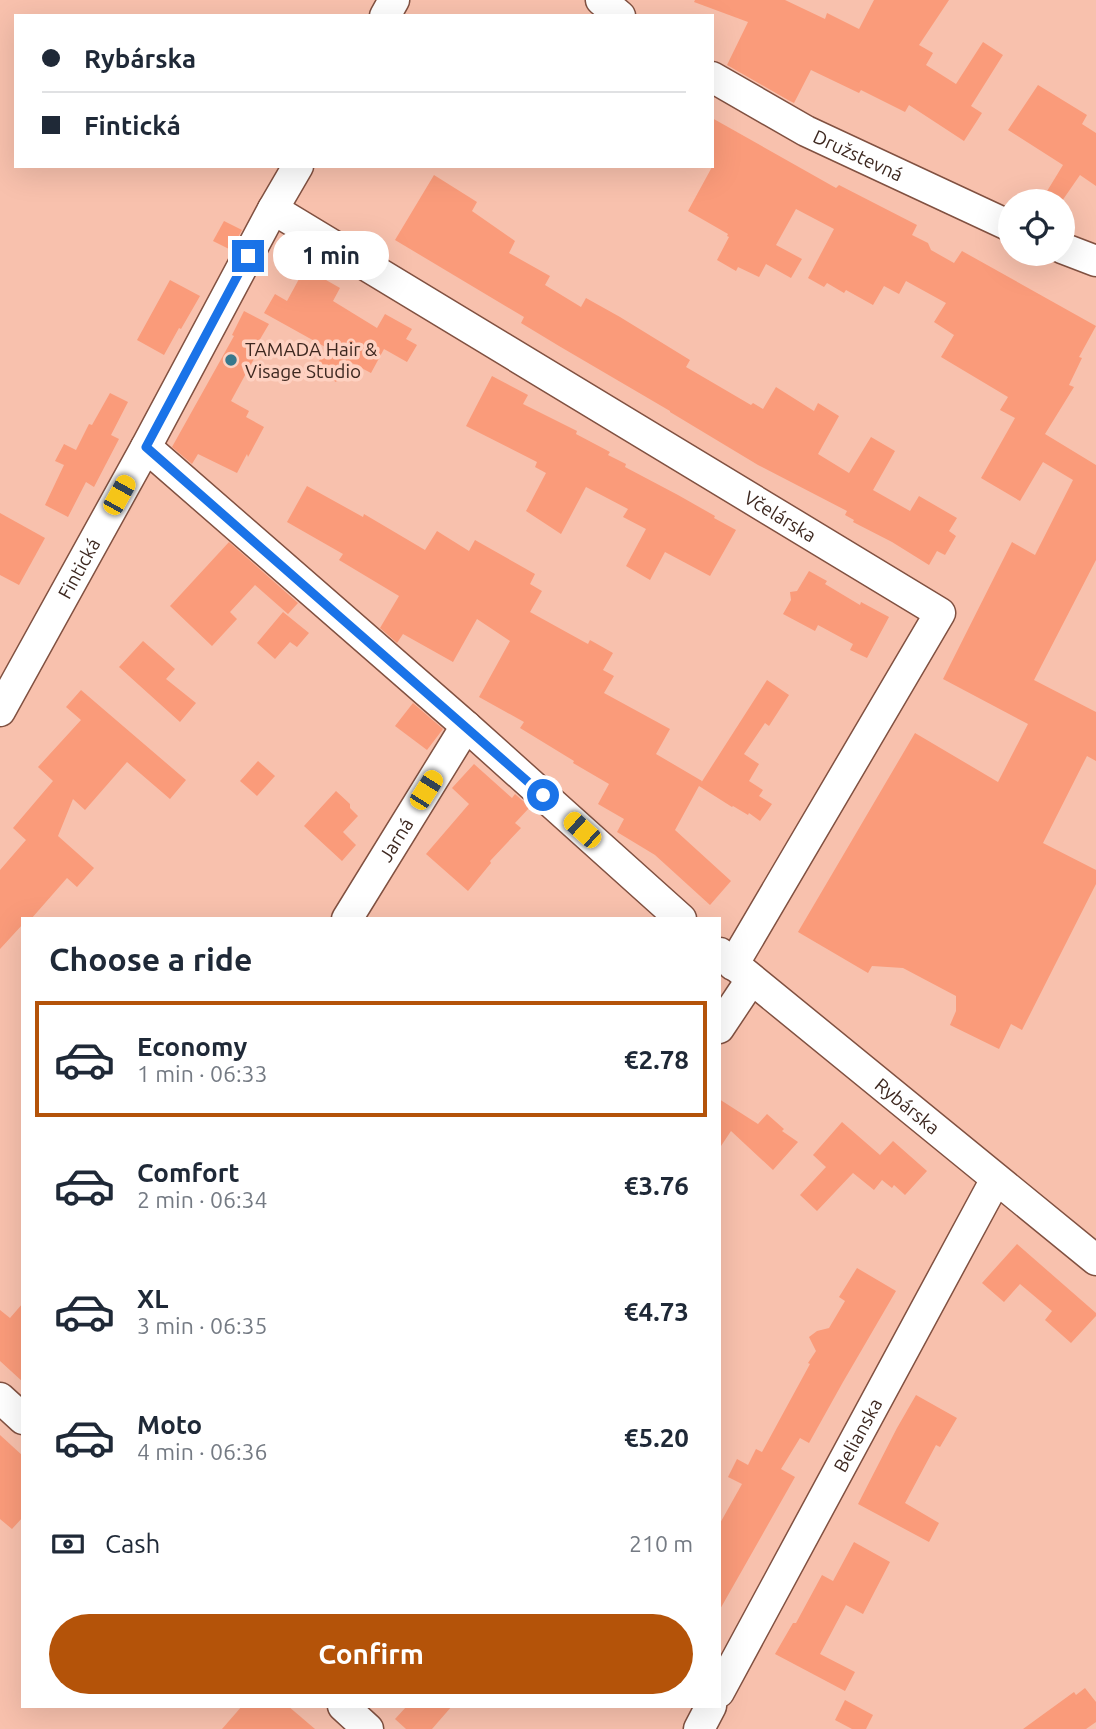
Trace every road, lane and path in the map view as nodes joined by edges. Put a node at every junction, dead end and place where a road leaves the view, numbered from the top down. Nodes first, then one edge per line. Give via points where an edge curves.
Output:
1 (601, 0) edge
2 (618, 14) edge
3 (714, 78) edge
4 (297, 168) edge
5 (273, 209) junction
6 (998, 220) edge
7 (1075, 253) edge
8 (1096, 261) edge
9 (146, 447) junction
10 (0, 711) edge
11 (466, 726) junction
12 (349, 917) edge
13 (679, 917) edge
14 (734, 966) edge
15 (721, 1020) edge
16 (996, 1179) junction
17 (1096, 1260) edge
18 (0, 1398) edge
19 (21, 1417) edge
20 (721, 1688) edge
21 (345, 1708) edge
22 (711, 1708) edge
23 (368, 1729) edge
24 (699, 1729) edge

1 - 2 street
3 - 6 street, Družstevná via 806,131
4 - 5 street, Fintická
5 - 9 street, Fintická
5 - 14 street, Včelárska via 940,613
7 - 8 street
9 - 10 street, Fintická
9 - 11 street
11 - 12 street, Jarná
11 - 13 street
14 - 15 street
14 - 16 street, Rybárska
16 - 17 street, Rybárska
16 - 20 street, Belianska
18 - 19 street
21 - 23 street
22 - 24 street

